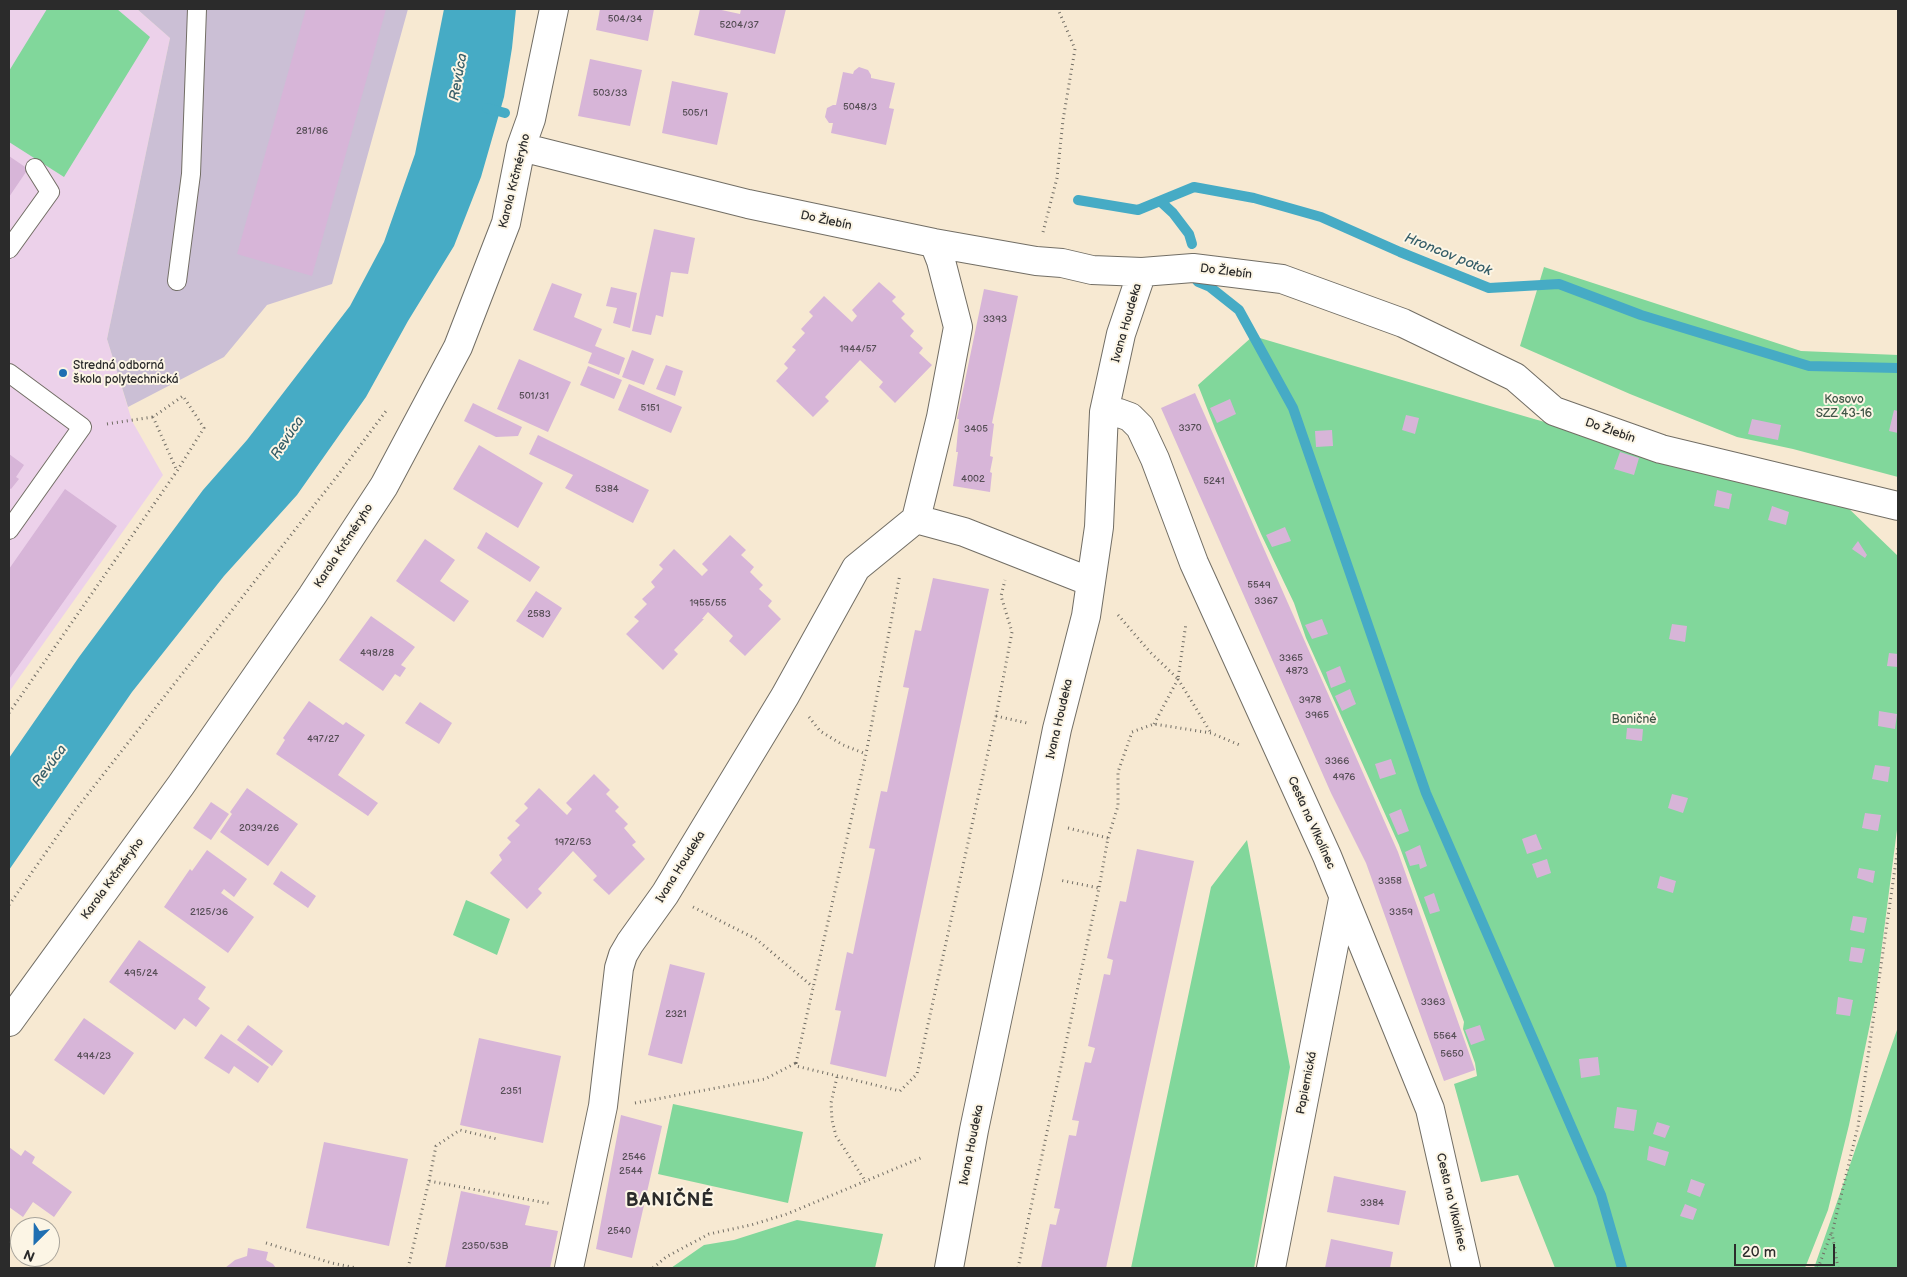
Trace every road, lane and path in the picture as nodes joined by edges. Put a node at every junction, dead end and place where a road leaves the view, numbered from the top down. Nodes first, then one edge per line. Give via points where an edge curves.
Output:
1 (197, 9) edge
2 (554, 9) edge
3 (1058, 9) edge
4 (522, 147) junction
5 (35, 168) dead end
6 (1047, 216) dead end
7 (934, 243) junction
8 (9, 249) edge
9 (1142, 272) junction
10 (177, 282) dead end
11 (9, 373) edge
12 (390, 405) dead end
13 (1104, 412) junction
14 (153, 418) junction
15 (82, 427) junction
16 (177, 470) junction
17 (1898, 506) edge
18 (916, 519) junction
19 (9, 530) edge
20 (900, 570) dead end
21 (1091, 582) junction
22 (1001, 596) dead end
23 (1186, 621) dead end
24 (1178, 679) junction
25 (785, 696) junction
26 (9, 713) edge
27 (996, 716) junction
28 (1019, 722) dead end
29 (1154, 724) junction
30 (1211, 733) junction
31 (1244, 747) dead end
32 (866, 754) junction
33 (1038, 820) junction
34 (1108, 838) junction
35 (1898, 847) edge
36 (1028, 873) junction
37 (1099, 888) junction
38 (665, 894) junction
39 (1343, 899) junction
40 (9, 905) edge
41 (813, 987) junction
42 (9, 1022) edge
43 (796, 1063) junction
44 (837, 1076) junction
45 (603, 1106) junction
46 (497, 1139) dead end
47 (923, 1157) dead end
48 (429, 1180) junction
49 (866, 1182) junction
50 (582, 1209) junction
51 (1832, 1233) junction
52 (266, 1244) dead end
53 (356, 1268) edge
54 (408, 1268) edge
55 (569, 1268) edge
56 (653, 1268) edge
57 (949, 1268) edge
58 (1018, 1268) edge
59 (1271, 1268) edge
60 (1466, 1268) edge
61 (1818, 1268) edge
62 (1838, 1268) edge

1 - 10 lane via 192,174
2 - 4 street, Karola Krčméryho
3 - 6 path via 1075,49 1057,178
4 - 7 street, Do Žlebín via 748,204
4 - 42 street, Karola Krčméryho via 506,223 458,347 384,486 181,785
5 - 8 lane via 50,192
7 - 9 street, Do Žlebín via 1092,270
7 - 18 street via 958,327 941,417
9 - 13 street, Ivana Houdeka via 1121,334
9 - 17 street, Do Žlebín via 1193,268 1282,278 1403,323 1515,377 1554,411 1661,449
11 - 15 lane
12 - 40 path via 77,808
13 - 21 street, Ivana Houdeka via 1099,527
13 - 39 street, Cesta na Vlkolínec via 1130,417 1140,427 1194,563
14 - 15 path
14 - 16 path
14 - 16 path via 184,396 204,428
15 - 19 lane
16 - 26 path
18 - 21 street via 964,532
18 - 25 street, Ivana Houdeka via 856,568
20 - 32 path
21 - 24 path via 1150,652
21 - 33 street, Ivana Houdeka via 1086,616
22 - 27 path via 1012,632
23 - 24 path
24 - 29 path
24 - 30 path
25 - 32 path via 803,710 820,731
25 - 38 street, Ivana Houdeka
27 - 28 path
27 - 44 path via 917,1074 900,1091
29 - 30 path
29 - 34 path via 1132,732 1118,772 1118,806
30 - 31 path
32 - 41 path
33 - 34 path
33 - 36 street, Ivana Houdeka
34 - 37 path
35 - 51 path via 1858,1126
36 - 37 path
36 - 57 street, Ivana Houdeka via 974,1130
37 - 58 path
38 - 41 path via 756,939
38 - 45 street, Ivana Houdeka via 630,943 619,968
39 - 59 street, Papiernická
39 - 60 street, Cesta na Vlkolínec via 1430,1109
41 - 43 path
43 - 44 path via 796,1066
43 - 45 path via 765,1079 749,1083 614,1108
44 - 49 path via 831,1103 836,1136
45 - 50 street, Ivana Houdeka
46 - 48 path via 460,1130 436,1146
47 - 49 path
48 - 50 path
48 - 54 path
49 - 56 path via 787,1214 709,1234
50 - 55 street, Ivana Houdeka
51 - 61 path
51 - 62 path
52 - 53 path

